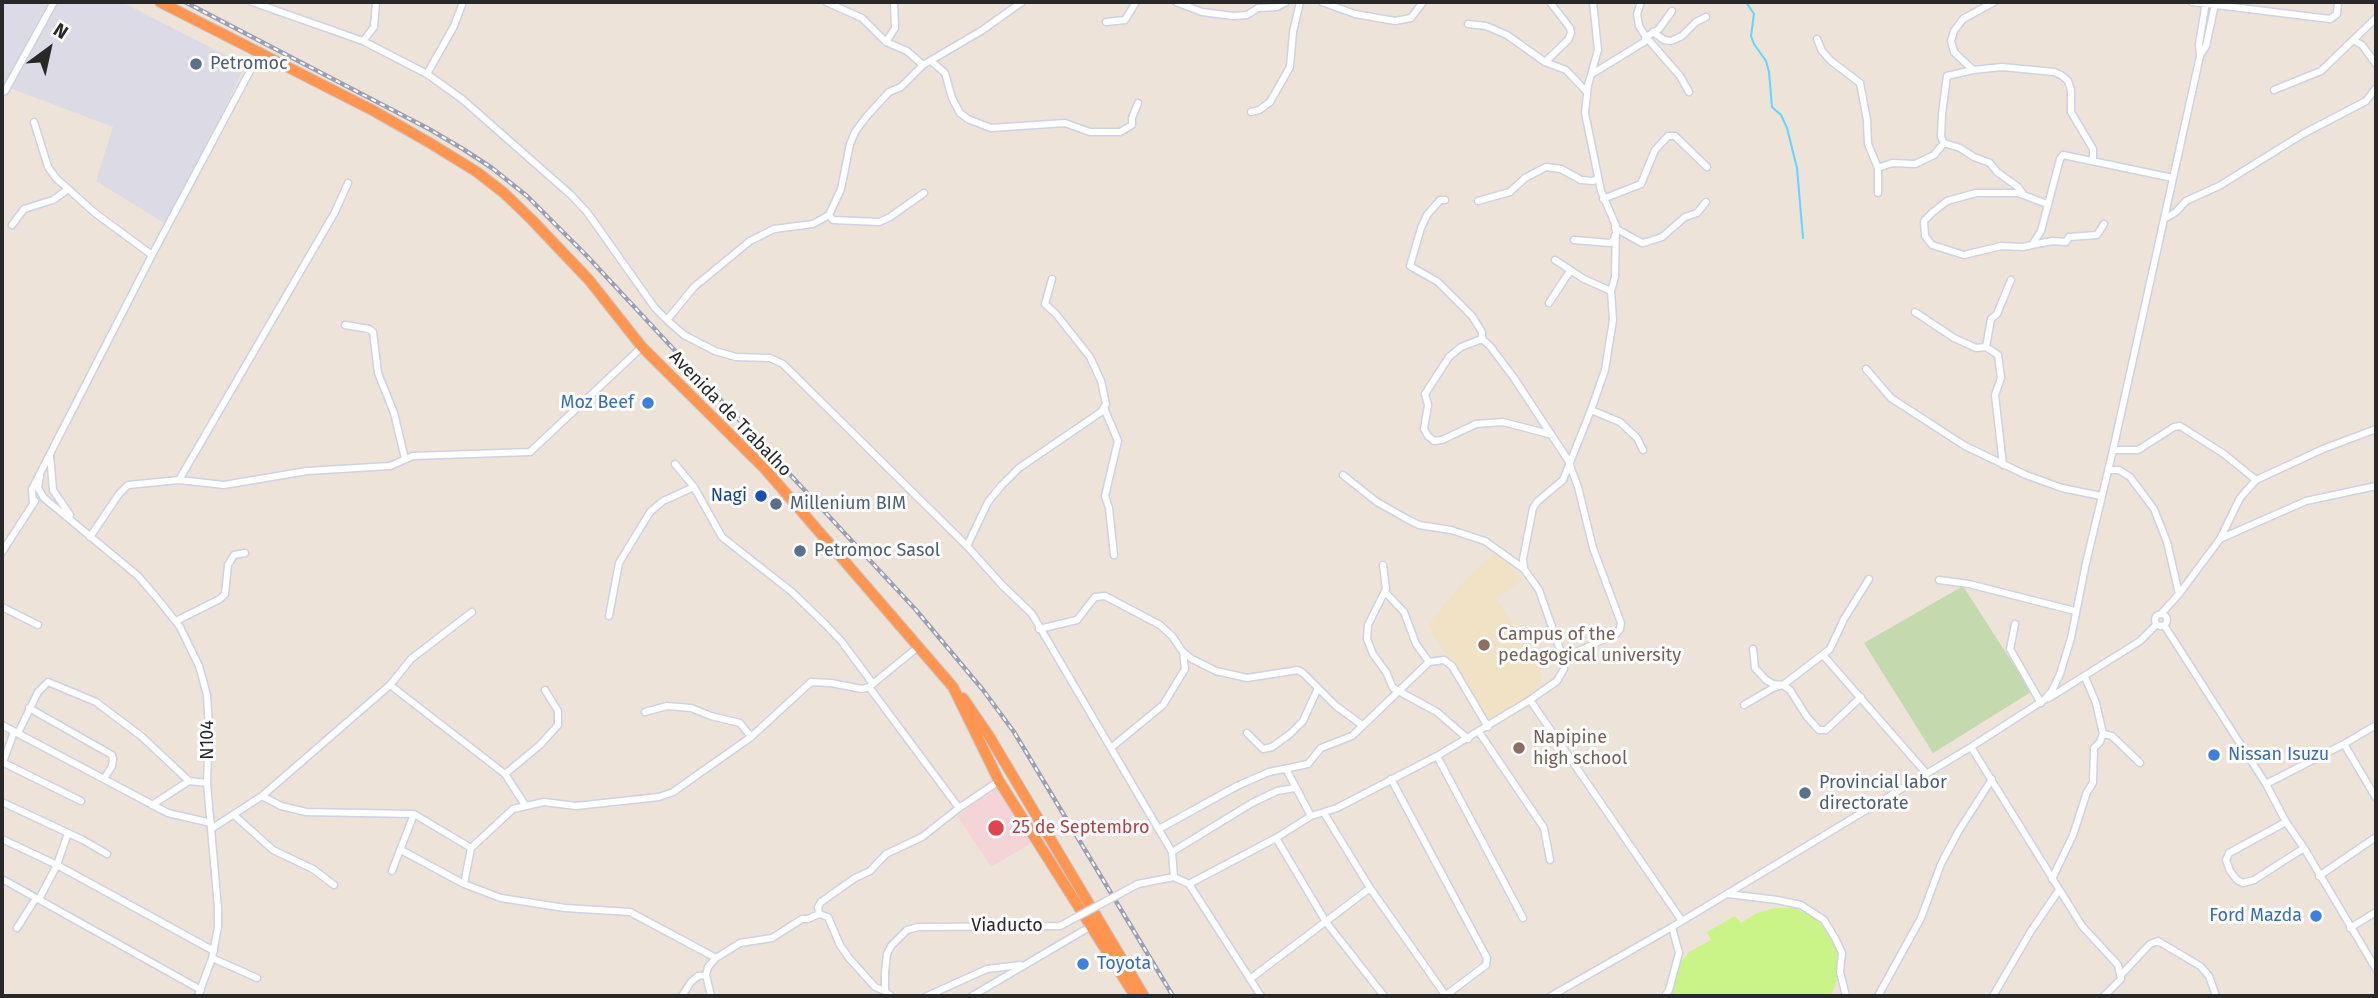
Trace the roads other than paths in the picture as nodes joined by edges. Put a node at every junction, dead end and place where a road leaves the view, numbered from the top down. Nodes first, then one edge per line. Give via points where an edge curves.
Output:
1 (54, 2) edge
2 (160, 2) edge
3 (252, 2) edge
4 (376, 2) edge
5 (463, 2) edge
6 (826, 2) edge
7 (894, 2) edge
8 (1022, 2) edge
9 (1136, 2) edge
10 (1176, 2) edge
11 (1286, 2) edge
12 (1300, 2) edge
13 (1322, 2) edge
14 (1423, 2) edge
15 (1550, 2) edge
16 (1593, 2) edge
17 (1641, 2) edge
18 (1994, 2) edge
19 (2192, 2) edge
20 (2338, 2) edge
21 (2205, 3) edge
22 (2215, 4) edge
23 (1672, 11) dead end
24 (1706, 17) dead end
25 (2376, 18) edge
26 (1106, 22) dead end
27 (1468, 24) dead end
28 (1649, 35) junction
29 (1817, 39) dead end
30 (2353, 40) junction
31 (363, 41) junction
32 (886, 42) junction
33 (258, 54) junction
34 (2200, 56) junction
35 (931, 61) junction
36 (1545, 62) junction
37 (2376, 64) edge
38 (923, 65) junction
39 (1973, 69) junction
40 (427, 74) junction
41 (1592, 74) junction
42 (2376, 88) edge
43 (2274, 90) dead end
44 (2, 92) edge
45 (1587, 92) junction
46 (1689, 92) dead end
47 (1138, 103) dead end
48 (1251, 112) dead end
49 (34, 122) dead end
50 (1944, 143) junction
51 (2092, 160) junction
52 (1707, 167) dead end
53 (1878, 168) junction
54 (1598, 178) junction
55 (2173, 178) junction
56 (348, 183) dead end
57 (67, 190) junction
58 (1878, 192) dead end
59 (924, 193) dead end
60 (2023, 194) junction
61 (1603, 199) junction
62 (1445, 200) dead end
63 (1478, 201) dead end
64 (1706, 202) dead end
65 (2048, 204) junction
66 (828, 215) junction
67 (2164, 219) junction
68 (2105, 224) dead end
69 (12, 225) dead end
70 (1615, 226) junction
71 (1574, 240) dead end
72 (2032, 245) junction
73 (152, 255) junction
74 (1555, 260) dead end
75 (1570, 271) junction
76 (1052, 279) dead end
77 (2011, 280) dead end
78 (1611, 291) junction
79 (1549, 303) dead end
80 (1915, 312) dead end
81 (667, 320) junction
82 (345, 325) dead end
83 (1482, 339) junction
84 (642, 347) junction
85 (1986, 347) junction
86 (1866, 369) dead end
87 (1104, 408) junction
88 (1591, 410) junction
89 (2376, 429) edge
90 (1549, 434) junction
91 (1643, 450) dead end
92 (2113, 450) junction
93 (50, 454) junction
94 (405, 459) junction
95 (675, 464) dead end
96 (1570, 465) junction
97 (2003, 465) junction
98 (2108, 470) junction
99 (1343, 475) dead end
100 (40, 476) junction
101 (180, 480) junction
102 (2256, 480) junction
103 (2376, 486) edge
104 (694, 487) junction
105 (41, 495) junction
106 (2101, 495) junction
107 (33, 503) junction
108 (79, 529) junction
109 (90, 537) junction
110 (2220, 539) junction
111 (967, 546) junction
112 (3, 548) edge
113 (244, 553) dead end
114 (1114, 555) dead end
115 (1383, 565) dead end
116 (1524, 569) junction
117 (1869, 579) dead end
118 (1939, 580) dead end
119 (1385, 592) junction
120 (2179, 594) junction
121 (2, 607) edge
122 (2075, 611) junction
123 (472, 612) dead end
124 (609, 616) dead end
125 (176, 621) junction
126 (2015, 624) dead end
127 (38, 625) dead end
128 (2160, 625) junction
129 (1039, 629) junction
130 (918, 647) junction
131 (1753, 649) dead end
132 (1183, 652) junction
133 (1823, 655) junction
134 (1563, 657) junction
135 (1429, 662) junction
136 (2085, 677) junction
137 (390, 685) junction
138 (1783, 685) junction
139 (871, 686) junction
140 (953, 687) junction
141 (1318, 688) junction
142 (545, 690) dead end
143 (1400, 691) junction
144 (1861, 697) junction
145 (1530, 700) junction
146 (2043, 702) junction
147 (1744, 705) dead end
148 (29, 708) junction
149 (645, 712) dead end
150 (2, 725) edge
151 (1363, 725) junction
152 (2376, 725) edge
153 (1488, 727) junction
154 (1479, 732) junction
155 (16, 733) junction
156 (1247, 733) dead end
157 (2103, 734) junction
158 (751, 737) junction
159 (1468, 739) junction
160 (2344, 744) junction
161 (1112, 747) junction
162 (1971, 747) junction
163 (1437, 756) junction
164 (2, 763) edge
165 (2140, 764) dead end
166 (1286, 769) junction
167 (505, 774) junction
168 (1926, 774) junction
169 (104, 779) junction
170 (1391, 779) junction
171 (1992, 779) junction
172 (999, 780) junction
173 (189, 781) junction
174 (207, 783) junction
175 (2266, 784) junction
176 (1295, 788) junction
177 (2374, 788) edge
178 (262, 796) junction
179 (2376, 799) edge
180 (2, 802) edge
181 (81, 802) dead end
182 (152, 805) junction
183 (525, 805) junction
184 (959, 808) junction
185 (1324, 813) junction
186 (414, 814) junction
187 (234, 815) junction
188 (1311, 816) junction
189 (2286, 821) junction
190 (211, 826) junction
191 (1159, 829) junction
192 (68, 834) junction
193 (2376, 837) edge
194 (1276, 838) junction
195 (2, 839) edge
196 (471, 848) junction
197 (2304, 848) junction
198 (401, 850) junction
199 (1172, 852) junction
200 (107, 854) dead end
201 (1550, 860) dead end
202 (57, 865) junction
203 (393, 871) dead end
204 (2319, 876) junction
205 (1174, 877) junction
206 (2, 879) edge
207 (2052, 879) junction
208 (464, 884) junction
209 (1189, 884) junction
210 (334, 885) dead end
211 (1370, 888) junction
212 (2059, 890) junction
213 (1728, 894) junction
214 (37, 898) junction
215 (2376, 912) edge
216 (819, 914) junction
217 (1523, 918) dead end
218 (1326, 922) junction
219 (1682, 922) junction
220 (1095, 924) junction
221 (17, 928) dead end
222 (1672, 928) junction
223 (2350, 928) junction
224 (213, 955) junction
225 (716, 958) junction
226 (1026, 964) junction
227 (2376, 969) edge
228 (706, 975) junction
229 (2121, 975) junction
230 (257, 978) dead end
231 (1250, 979) junction
232 (885, 991) junction
233 (200, 993) edge
234 (682, 996) edge
235 (711, 996) edge
236 (891, 996) edge
237 (927, 996) edge
238 (972, 996) edge
239 (1135, 996) edge
240 (1144, 996) edge
241 (1261, 996) edge
242 (1384, 996) edge
243 (1446, 996) edge
244 (1551, 996) edge
245 (1665, 996) edge
246 (1846, 996) edge
247 (1878, 996) edge
248 (1993, 996) edge
249 (2104, 996) edge
250 (2216, 996) edge

1 - 44 street
2 - 33 highway, Avenida de Trabalho
3 - 31 street
4 - 31 street via 374,27
5 - 40 street
6 - 32 street via 862,18
7 - 32 street via 895,28
8 - 35 street
9 - 26 street via 1125,20
10 - 11 street via 1202,12 1233,16
12 - 48 street via 1290,67 1270,102
13 - 14 street via 1395,21 1411,18
15 - 36 street via 1571,33
16 - 41 street via 1598,50
17 - 28 street via 1637,19
18 - 39 street via 1963,19 1954,31 1954,52
19 - 21 street
20 - 22 street via 2337,14 2330,19
21 - 22 street
21 - 34 street
22 - 34 street
23 - 28 street
24 - 28 street via 1671,41
25 - 30 street
27 - 36 street via 1494,29
28 - 41 street
28 - 46 street
29 - 53 street via 1831,61 1860,83 1868,144
30 - 37 street
30 - 43 street via 2321,71
31 - 40 street
32 - 38 street
33 - 73 street
33 - 84 highway, Avenida de Trabalho via 374,111 477,172 504,193 589,280
34 - 55 street
35 - 38 street
35 - 47 street via 945,73 960,113 991,128 1065,123 1090,132 1121,132 1132,125
36 - 45 street via 1566,70
38 - 66 street via 901,87 889,92 855,132 841,189
39 - 50 street via 1945,79
39 - 51 street via 2061,75 2071,90 2071,113 2093,149
40 - 81 street via 571,195
41 - 45 street
42 - 67 street via 2366,101 2186,201
45 - 54 street via 1585,113
49 - 57 street via 48,167
50 - 53 street via 1934,155 1915,164
50 - 60 street via 1990,163
51 - 55 street
51 - 65 street via 2063,155
52 - 61 street via 1672,135 1655,150 1641,184
53 - 58 street
54 - 61 street
54 - 63 street via 1581,180 1546,167 1510,192
55 - 67 street
56 - 101 street
57 - 69 street via 24,209
57 - 73 street
59 - 66 street via 879,222 833,220
60 - 65 street
60 - 72 street via 1982,192 1947,201 1924,221 1925,236 1932,246 1964,255 2001,246
61 - 70 street
62 - 83 street via 1427,215 1410,266 1438,282 1465,309 1478,324
64 - 70 street via 1698,213 1647,242
65 - 72 street
66 - 81 street via 813,224 774,229 750,242 694,287
67 - 92 street
68 - 72 street via 2096,235
70 - 71 street via 1610,243
70 - 78 street
73 - 93 street
74 - 75 street
75 - 78 street
75 - 79 street
76 - 87 street via 1045,304 1090,357 1101,381
77 - 85 street via 1991,319
78 - 88 street via 1613,320 1605,370
80 - 85 street via 1962,342
81 - 111 street via 715,351 783,364
82 - 94 street via 373,332 378,373
83 - 90 street via 1514,378
83 - 90 street via 1449,357 1425,394 1428,436 1442,440 1476,425 1503,422
84 - 94 street via 530,452
84 - 130 highway, Avenida de Trabalho via 765,469
85 - 97 street via 1999,359 2001,378 1995,395
86 - 97 street via 1880,388 1912,413
87 - 111 street via 1001,486
87 - 114 street via 1118,441 1105,496
88 - 91 street via 1620,422
88 - 96 street
89 - 102 street
90 - 96 street
92 - 98 street
92 - 102 street via 2138,450 2180,426
93 - 100 street
93 - 108 street, N104 via 53,490
94 - 101 street via 390,466 307,471 224,485
95 - 104 street
96 - 116 street via 1563,480 1533,508
96 - 134 street via 1593,548 1621,622 1616,634
97 - 106 street via 2062,488
98 - 106 street
98 - 120 street via 2130,477 2154,509
99 - 116 street via 1407,519 1485,541
100 - 105 street
100 - 107 street via 32,489
101 - 109 street via 128,485
102 - 110 street via 2240,498
103 - 110 street via 2306,501
104 - 124 street via 650,512 619,563
104 - 139 street via 722,537 826,625
105 - 107 street
105 - 108 street, N104
106 - 122 street
107 - 112 street
108 - 109 street, N104 / N104
109 - 125 street, N104 / N104 via 138,576
110 - 120 street
111 - 129 street via 1032,614
113 - 125 street via 234,555 228,565 225,594 220,599
115 - 119 street
116 - 134 street via 1539,590
117 - 133 street
118 - 122 street
119 - 135 street via 1404,612 1416,644
119 - 143 street via 1367,625 1367,639 1393,688
120 - 128 street via 2161,614 2167,618
121 - 127 street
122 - 146 street via 2060,674
123 - 137 street via 411,659
125 - 174 street, N104 / N104 via 199,666 207,695
126 - 146 street via 2010,649
128 - 136 street
128 - 175 street
129 - 132 street via 1077,620 1095,597 1105,596 1160,625
129 - 161 street
130 - 139 street
130 - 140 highway, Avenida de Trabalho
131 - 138 street via 1755,668 1766,680
132 - 141 street via 1204,666 1234,676 1298,670
132 - 161 street via 1185,669 1163,705
133 - 138 street
133 - 144 street
134 - 145 street via 1564,669 1557,681
135 - 143 street
135 - 153 street via 1444,660 1452,666
136 - 146 street
136 - 157 street
137 - 167 street
137 - 178 street
138 - 144 street via 1819,730 1826,730
138 - 147 street
139 - 158 street via 862,689 811,682
139 - 184 street
140 - 172 highway, Avenida de Trabalho
140 - 220 highway, Avenida de Trabalho via 989,736
141 - 151 street
141 - 156 street via 1303,721 1272,747 1263,749
142 - 167 street via 558,711 558,725
143 - 151 street
143 - 159 street via 1437,712
144 - 168 street
145 - 153 street
145 - 219 street
146 - 162 street
148 - 155 street
148 - 169 street via 112,755
148 - 173 street via 48,682 96,702 151,744
149 - 158 street via 667,706 691,708 740,723
150 - 155 street
151 - 166 street via 1348,738 1321,748 1308,764
152 - 160 street
153 - 154 street
154 - 159 street
154 - 201 street via 1544,828
155 - 164 street
155 - 169 street
157 - 165 street via 2114,738
157 - 207 street via 2094,748 2092,783
158 - 183 street via 686,784 659,797 576,806
159 - 163 street
160 - 175 street
160 - 177 street
161 - 191 street
162 - 168 street
162 - 171 street
163 - 170 street
163 - 217 street
164 - 181 street
166 - 176 street
166 - 191 street via 1237,786
167 - 183 street
168 - 213 street
169 - 182 street
170 - 185 street
170 - 243 street via 1487,958 1486,965
171 - 207 street
171 - 247 street via 1941,864 1921,918
172 - 184 street
172 - 220 highway, Avenida de Trabalho
173 - 174 street
173 - 182 street
174 - 190 street, N104 / N104
175 - 189 street
176 - 188 street
176 - 199 street via 1252,803
177 - 179 street
178 - 186 street via 306,812
178 - 187 street
180 - 192 street
182 - 190 street
183 - 196 street via 513,808
184 - 216 street via 821,902
185 - 188 street
185 - 211 street
186 - 196 street
186 - 198 street
187 - 190 street
187 - 210 street via 273,850
188 - 194 street
189 - 197 street
189 - 197 street via 2229,853 2230,871 2243,883 2254,880
190 - 224 street, N104 / N104 via 218,908
191 - 199 street
192 - 200 street
192 - 202 street
193 - 204 street
194 - 209 street
194 - 218 street
195 - 202 street
196 - 208 street
197 - 204 street
198 - 203 street
198 - 208 street
199 - 205 street
202 - 214 street
202 - 224 street
204 - 223 street
205 - 209 street
205 - 232 street, Viaducto, bridge via 1138,884 1060,926 907,930 887,954
206 - 214 street
207 - 212 street
208 - 225 street via 529,903 630,912
209 - 231 street
211 - 218 street
211 - 243 street
212 - 229 street
212 - 248 street
213 - 219 street
213 - 246 street via 1801,905 1815,913 1829,926 1842,953 1840,972
214 - 221 street
214 - 233 street
215 - 223 street
216 - 225 street via 772,938 740,943
216 - 232 street via 828,917 849,958 875,987
218 - 231 street
218 - 242 street
219 - 222 street
220 - 226 street, Viaducto
220 - 239 highway, Avenida de Trabalho
220 - 240 highway, Avenida de Trabalho
222 - 244 street
222 - 245 street via 1679,953
223 - 227 street
224 - 230 street
224 - 233 street, N104 / N104
225 - 228 street
226 - 237 street via 987,970
226 - 238 street, Viaducto
228 - 234 street via 691,982
228 - 235 street
229 - 249 street
229 - 250 street via 2150,944 2158,942 2200,966
231 - 241 street
232 - 236 street

